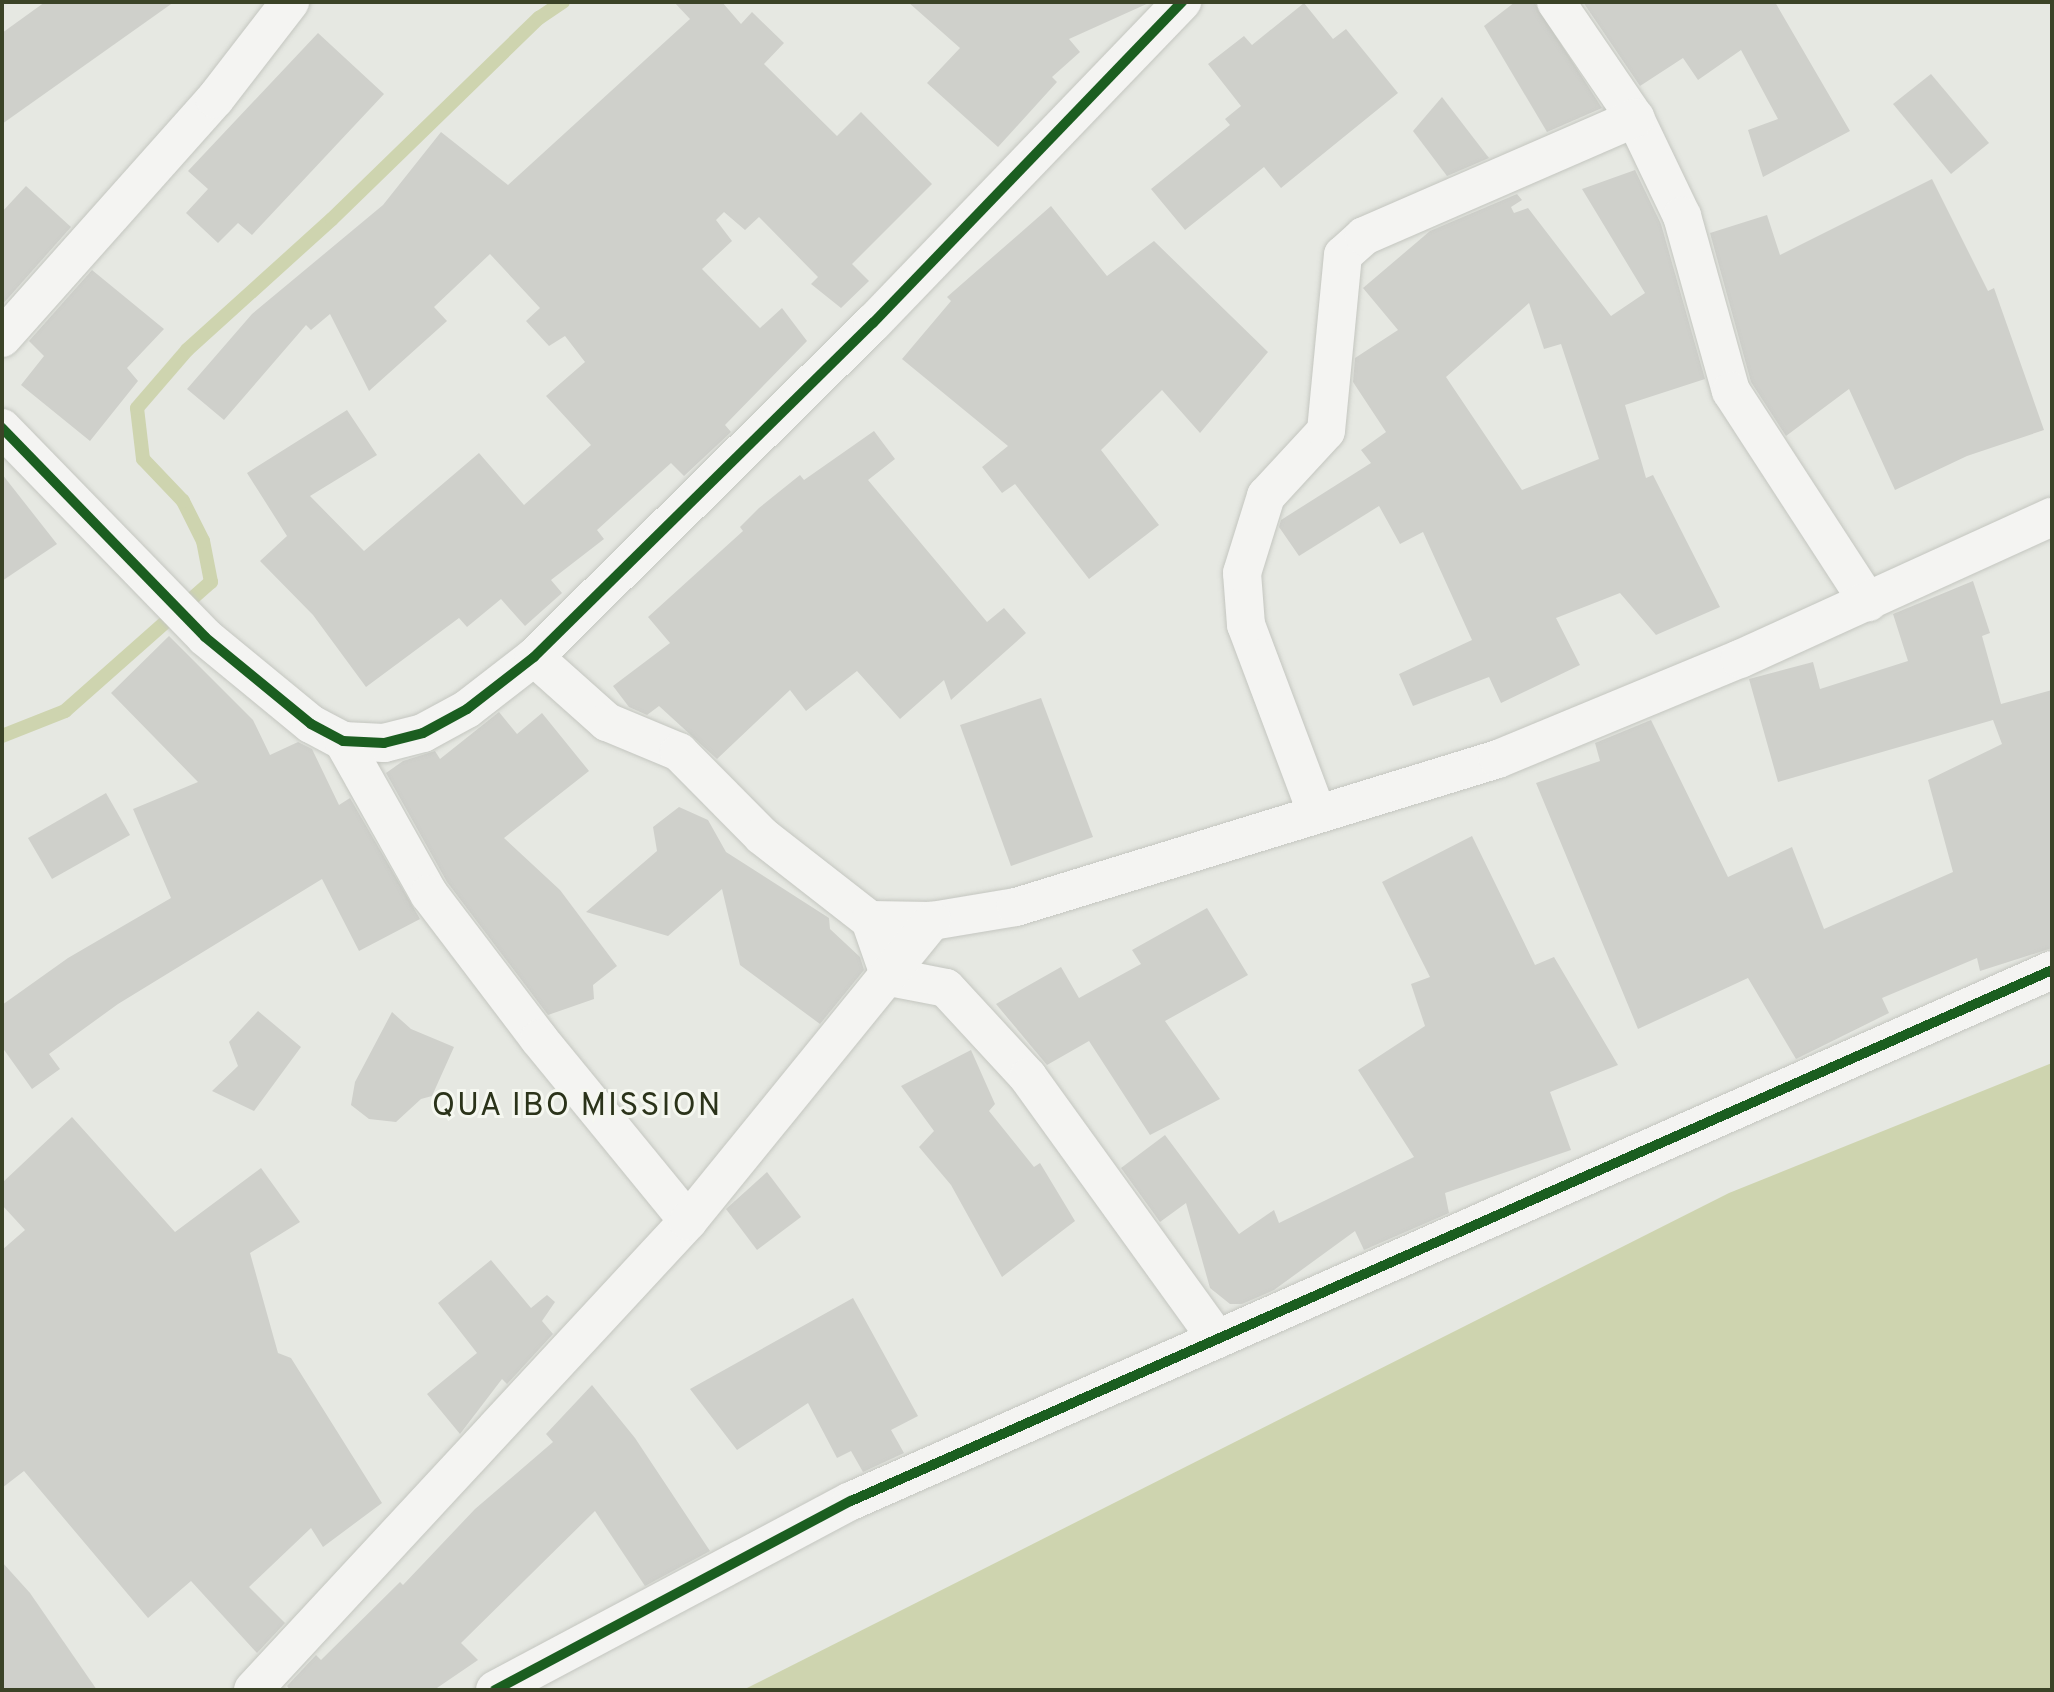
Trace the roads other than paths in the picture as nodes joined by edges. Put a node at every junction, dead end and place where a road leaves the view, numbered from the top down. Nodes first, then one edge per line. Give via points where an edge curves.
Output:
1 (290, 2) edge
2 (1182, 2) edge
3 (1556, 2) edge
4 (1635, 118) junction
5 (2, 338) edge
6 (2, 428) edge
7 (2052, 517) edge
8 (1868, 602) junction
9 (534, 657) junction
10 (343, 741) junction
11 (1316, 811) junction
12 (870, 920) junction
13 (932, 921) junction
14 (2052, 970) edge
15 (890, 977) junction
16 (688, 1221) junction
17 (1217, 1339) junction
18 (253, 1690) edge
19 (495, 1690) edge

1 - 5 street via 215,99
2 - 9 street via 873,323
3 - 4 street
4 - 8 street via 1682,216 1731,391
4 - 11 street via 1364,236 1343,255 1326,431 1266,496 1242,573 1246,625
6 - 10 street via 200,632 311,724
7 - 8 street
8 - 11 street via 1498,759
9 - 10 street via 467,709 423,733 384,743
9 - 12 street via 607,722 679,752 762,836
10 - 16 street via 429,894
11 - 13 street via 1016,907
12 - 13 street
12 - 15 street
13 - 15 street
14 - 17 street
15 - 16 street
15 - 17 street via 946,988 1028,1077
16 - 18 street
17 - 19 street via 851,1501

